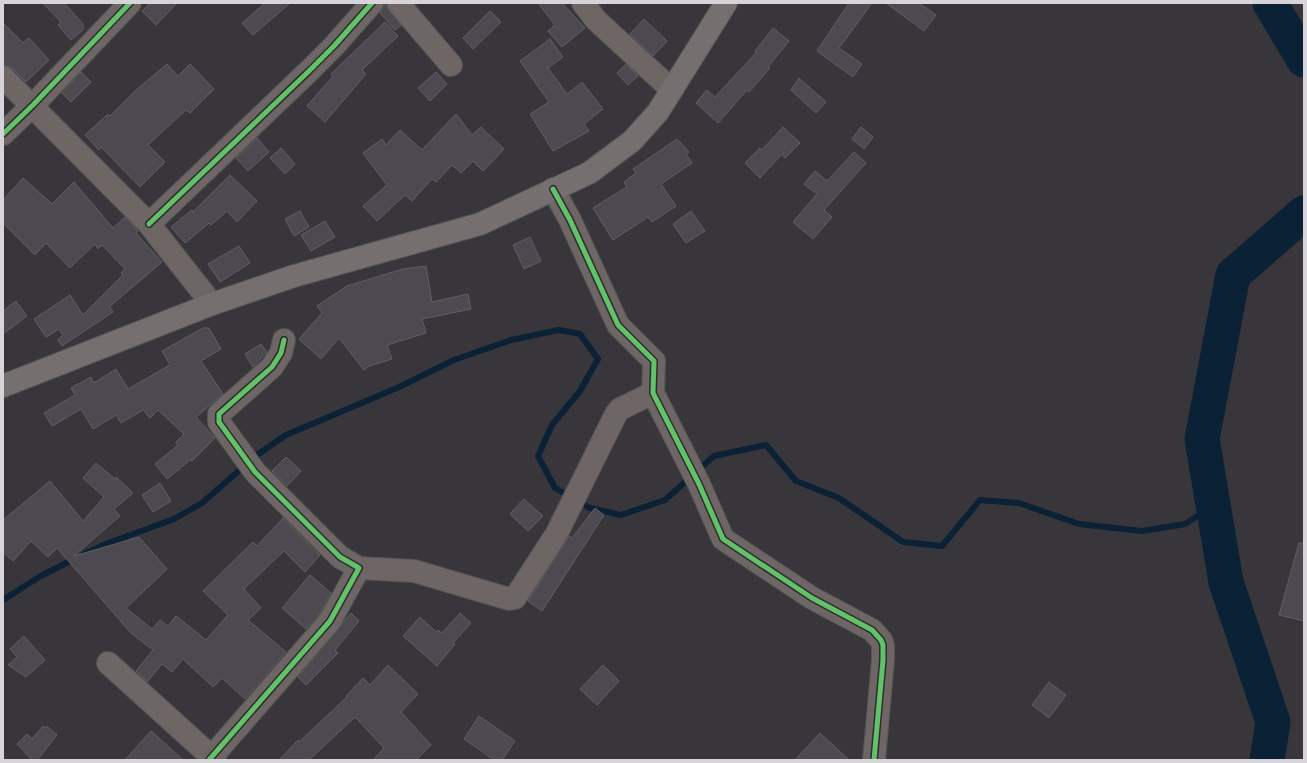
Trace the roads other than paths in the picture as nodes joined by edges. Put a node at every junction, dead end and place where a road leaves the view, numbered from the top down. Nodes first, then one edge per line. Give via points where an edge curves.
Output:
1 (130, 3) edge
2 (372, 3) edge
3 (398, 3) edge
4 (583, 3) edge
5 (726, 3) edge
6 (451, 65) dead end
7 (3, 77) edge
8 (672, 90) junction
9 (33, 105) junction
10 (3, 134) edge
11 (553, 189) junction
12 (150, 224) junction
13 (212, 304) junction
14 (284, 340) dead end
15 (3, 386) edge
16 (653, 393) junction
17 (359, 568) junction
18 (108, 663) dead end
19 (212, 759) edge
20 (874, 760) edge

1 - 9 street
2 - 12 street via 329,51
3 - 6 street
4 - 8 street via 596,20
5 - 8 main road
7 - 9 street
8 - 11 main road via 658,112 632,141 589,172
9 - 10 street
9 - 12 street
11 - 13 main road via 480,224 294,276
11 - 16 street via 618,325 654,361
12 - 13 street
13 - 15 main road
14 - 17 street via 281,353 272,367 219,414 219,422 248,465 340,557
16 - 17 street via 620,409 616,414 547,550 518,595 512,599 414,571
16 - 20 street via 699,484 723,539 812,598 872,630 882,640 883,660
17 - 19 street via 330,621
18 - 19 street

